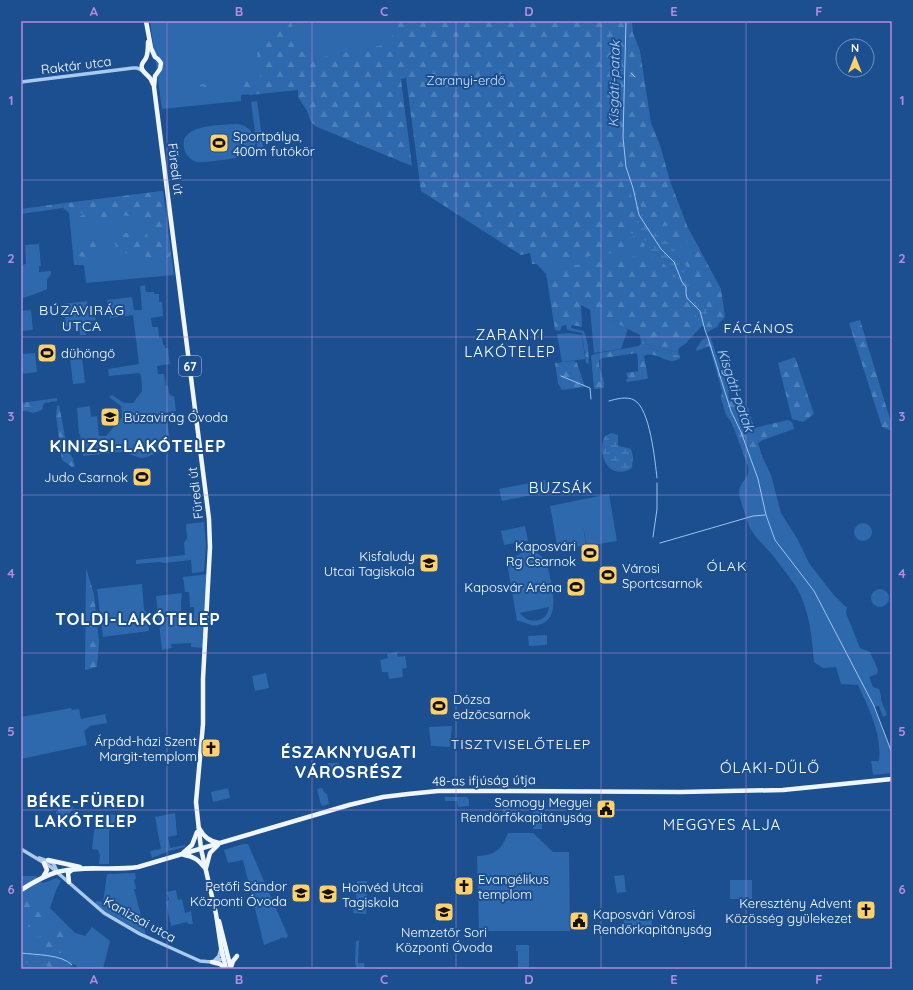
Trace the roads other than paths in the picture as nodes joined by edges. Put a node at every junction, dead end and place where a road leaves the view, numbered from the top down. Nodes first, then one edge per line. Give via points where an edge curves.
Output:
1 (146, 21) edge
2 (148, 36) junction
3 (155, 57) junction
4 (146, 58) junction
5 (142, 63) junction
6 (133, 68) junction
7 (144, 71) junction
8 (156, 74) junction
9 (149, 75) junction
10 (21, 82) edge
11 (154, 87) junction
12 (890, 779) edge
13 (198, 826) junction
14 (221, 843) junction
15 (21, 849) edge
16 (201, 849) junction
17 (180, 856) junction
18 (46, 861) junction
19 (95, 869) junction
20 (205, 869) junction
21 (72, 870) junction
22 (58, 872) junction
23 (40, 879) junction
24 (69, 882) junction
25 (21, 890) edge
26 (216, 914) junction
27 (221, 947) junction
28 (237, 956) dead end
29 (226, 959) junction
30 (212, 962) junction
31 (226, 969) edge
32 (231, 969) edge

1 - 2 main road, Füredi út / 67
2 - 3 main road, Füredi út / 67
2 - 4 main road, Füredi út / 67
3 - 4 main road
3 - 8 main road, Füredi út / 67 via 161,63
4 - 5 main road
5 - 6 street, Raktár utca
5 - 7 main road
6 - 7 street, Raktár utca
6 - 10 street, Raktár utca
7 - 9 main road, Füredi út / 67
8 - 9 main road
8 - 11 main road, Füredi út / 67
9 - 11 main road, Füredi út / 67
11 - 13 main road, Füredi út / 67 via 209,519 210,554 203,724 196,794
12 - 14 main road, 48-as ifjúság útja via 797,790 438,791 383,797 349,805
13 - 14 main road via 206,838
13 - 16 main road, 67
13 - 17 main road via 192,845
14 - 16 main road, 48-as ifjúság útja
14 - 20 main road via 210,853
15 - 18 street
16 - 17 main road, 48-as ifjúság útja
16 - 20 main road, 67
17 - 19 main road via 138,867
17 - 20 main road via 195,858
18 - 19 main road
18 - 22 street, Kanizsai utca via 56,866
18 - 23 main road via 47,870
19 - 21 main road
20 - 26 main road, 67
21 - 22 main road
21 - 24 main road via 68,873
22 - 23 main road
22 - 24 street, Kanizsai utca
23 - 25 main road
24 - 30 street, Kanizsai utca via 104,913 130,928 200,961
26 - 27 main road, 67
26 - 29 main road, 67 via 221,925
27 - 29 main road, 67
27 - 30 street via 219,956
28 - 32 main road
29 - 30 street, Kanizsai utca
29 - 31 main road, 67
29 - 32 main road, 67
30 - 31 main road

